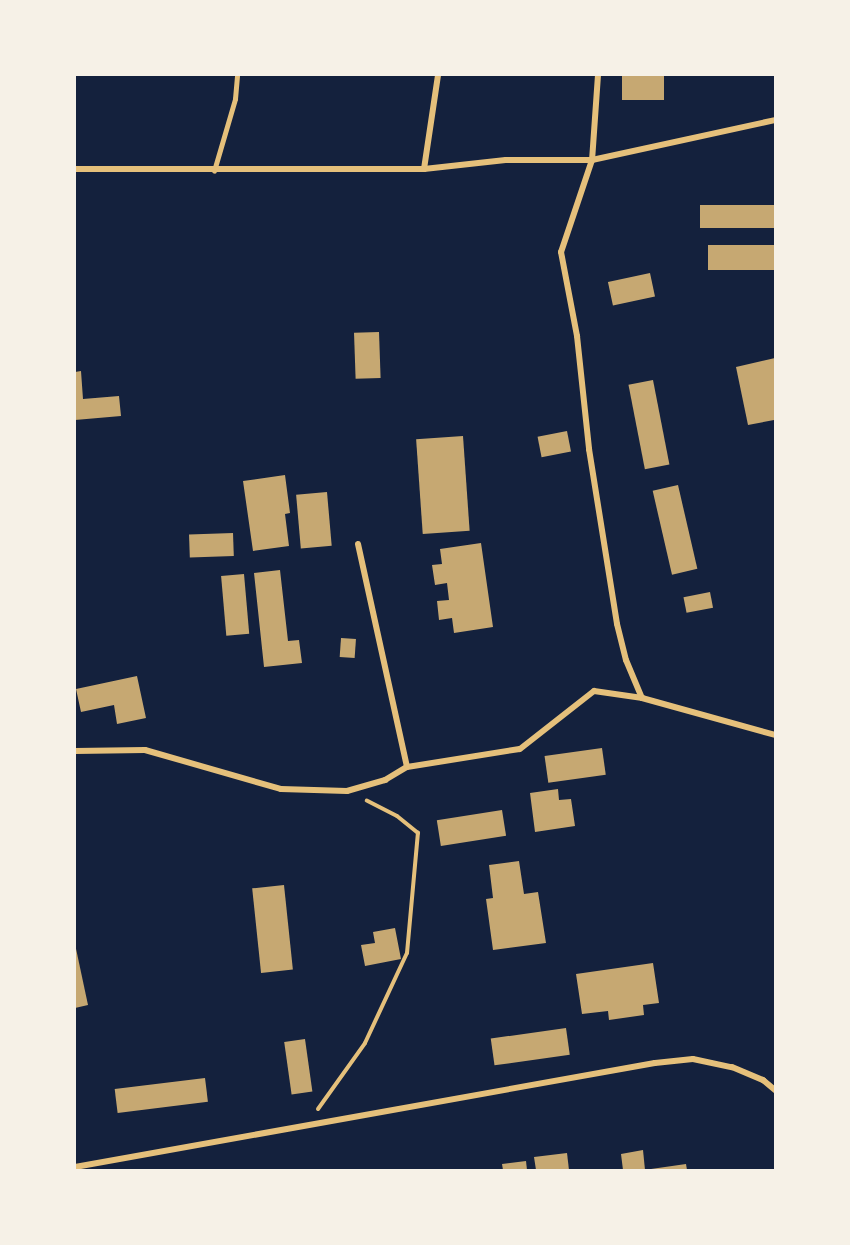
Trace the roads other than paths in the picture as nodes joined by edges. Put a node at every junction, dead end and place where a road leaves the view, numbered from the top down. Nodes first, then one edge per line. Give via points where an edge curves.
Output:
1 (237, 75) edge
2 (438, 75) edge
3 (598, 75) edge
4 (775, 120) edge
5 (592, 160) junction
6 (75, 169) edge
7 (424, 169) junction
8 (214, 171) junction
9 (358, 544) dead end
10 (642, 698) junction
11 (775, 735) edge
12 (75, 751) edge
13 (407, 767) junction
14 (775, 1090) edge
15 (75, 1167) edge

1 - 8 lane via 235,99
2 - 7 street
3 - 5 street
4 - 5 street
5 - 7 street via 506,160
5 - 10 street via 561,252 577,336 589,449 617,624
6 - 8 street
7 - 8 street
9 - 13 street
10 - 11 street
10 - 13 street via 594,691 520,749
12 - 13 street via 145,750 281,789 347,791 385,780
14 - 15 street via 763,1080 732,1067 693,1059

